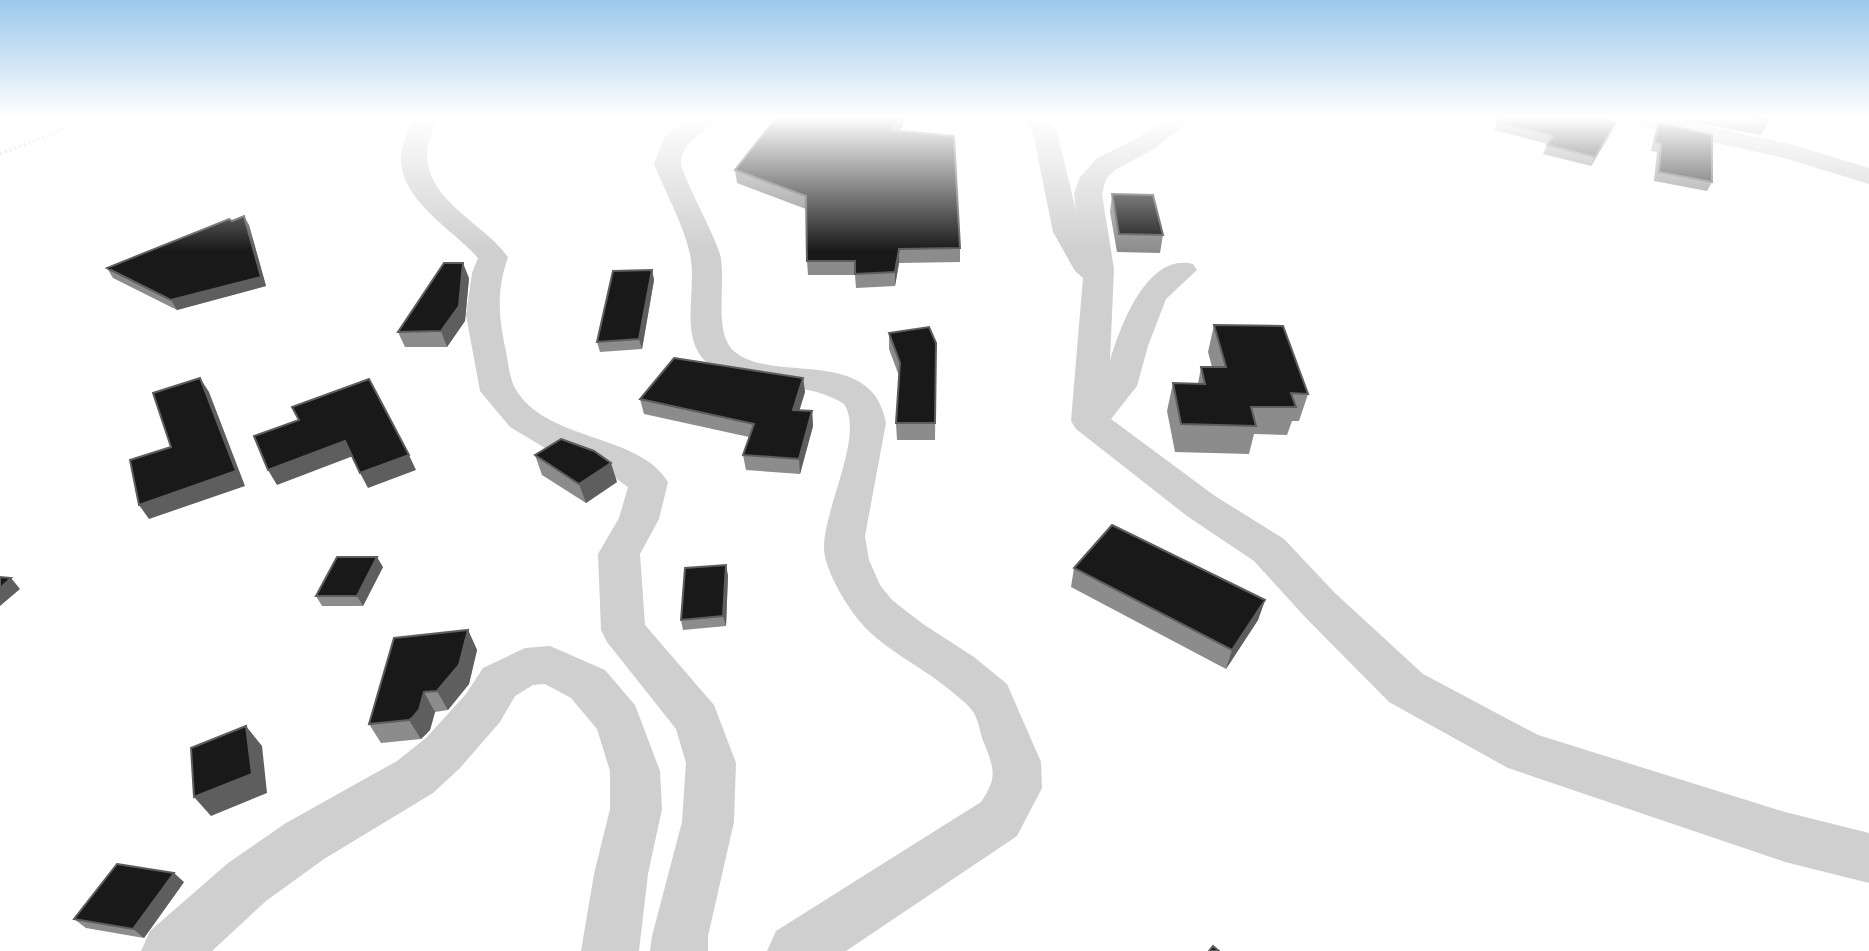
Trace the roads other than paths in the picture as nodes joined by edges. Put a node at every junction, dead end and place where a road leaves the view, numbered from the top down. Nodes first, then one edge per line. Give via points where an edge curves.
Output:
1 (415, 162) edge
2 (667, 162) edge
3 (1052, 162) edge
4 (1109, 162) edge
5 (1824, 162) edge
6 (1869, 176) edge
7 (1182, 270) dead end
8 (1098, 285) junction
9 (1088, 421) junction
10 (1869, 858) edge
11 (170, 951) edge
12 (610, 951) edge
13 (679, 951) edge
14 (796, 951) edge

1 - 13 street via 419,181 434,201 493,257 482,315 498,391 523,419 558,439 614,459 649,482 639,519 619,554 623,630 697,720 711,763 708,822
2 - 14 street via 705,258 705,322 712,349 727,363 750,372 828,382 850,391 866,409 867,429 845,551 858,586 881,619 958,668 990,698 1017,763 1019,790 999,819
3 - 8 street via 1067,232
4 - 8 street via 1093,177 1088,194
5 - 6 street
7 - 9 street via 1152,295 1120,386
8 - 9 street
9 - 10 street via 1201,506 1269,550 1406,688 1525,752 1785,837
11 - 12 street via 247,881 415,777 483,708 499,682 525,667 550,664 588,684 618,720 635,771 636,809

